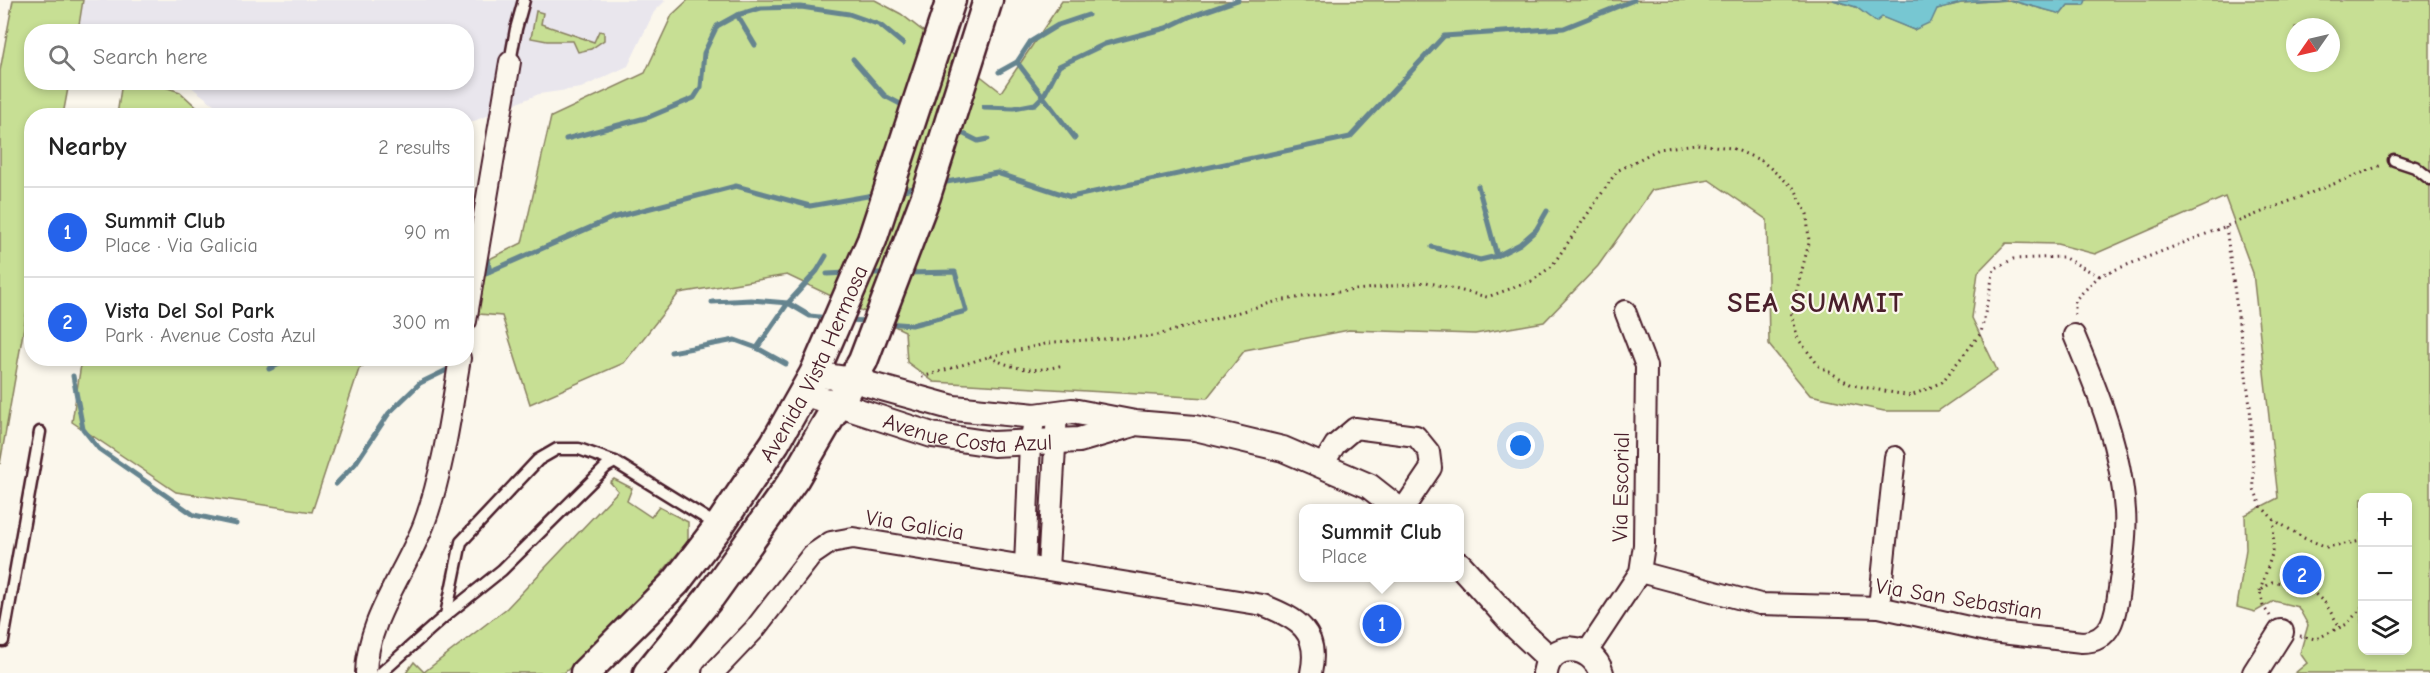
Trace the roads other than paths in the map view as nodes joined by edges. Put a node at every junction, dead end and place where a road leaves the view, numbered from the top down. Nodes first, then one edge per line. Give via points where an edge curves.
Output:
1 (524, 0) edge
2 (951, 0) edge
3 (988, 0) edge
4 (510, 62) joint
5 (2394, 160) road end
6 (2430, 179) edge
7 (474, 274) edge
8 (1625, 310) dead end
9 (2074, 335) road end
10 (459, 366) edge
11 (858, 371) junction
12 (813, 373) junction
13 (839, 405) junction
14 (1046, 414) junction
15 (1135, 423) junction
16 (40, 432) dead end
17 (1030, 442) junction
18 (1056, 442) junction
19 (1894, 458) dead end
20 (615, 462) junction
21 (1322, 466) junction
22 (1392, 504) edge
23 (1407, 504) edge
24 (719, 526) junction
25 (1025, 566) junction
26 (1048, 569) junction
27 (1464, 569) edge
28 (1640, 572) junction
29 (1879, 608) junction
30 (446, 615) junction
31 (2281, 632) road end
32 (3, 641) dead end
33 (1587, 652) junction
34 (1548, 666) edge
35 (366, 673) edge
36 (381, 673) edge
37 (585, 673) edge
38 (648, 673) edge
39 (713, 673) edge
40 (1311, 673) edge
41 (1601, 673) edge
42 (2255, 673) edge

1 - 4 lane
2 - 12 main road, Avenida Vista Hermosa via 872,240
3 - 11 main road, Avenida Vista Hermosa via 926,196
4 - 7 street
5 - 6 lane via 2415,166
8 - 28 street, Via Escorial via 1646,366 1644,545
9 - 29 street, Via San Sebastian via 2107,415 2125,512 2117,604 2109,629 2102,638 2082,642 1991,632
10 - 35 street via 445,444 424,524 377,622 366,658
11 - 12 street, Avenue Costa Azul
11 - 13 main road, Avenida Vista Hermosa
11 - 14 street, Avenue Costa Azul via 954,408
12 - 13 street, Avenue Costa Azul
12 - 24 main road, Avenida Vista Hermosa via 774,443
13 - 17 street, Avenue Costa Azul via 932,435 993,444
13 - 38 main road, Avenida Vista Hermosa via 795,478 710,597
14 - 15 street, Avenue Costa Azul via 1072,411
14 - 17 street
14 - 18 street
15 - 18 street, Avenue Costa Azul via 1079,440
15 - 21 street, Avenue Costa Azul via 1195,428 1283,449
16 - 32 lane
17 - 18 street, Avenue Costa Azul
17 - 25 street
18 - 26 street
19 - 29 street
20 - 24 lane
20 - 30 lane via 502,570
20 - 30 lane via 579,449 557,449 538,460 462,542
21 - 22 street, Avenue Costa Azul via 1369,486
21 - 23 street via 1335,445 1355,428 1416,436 1429,452 1431,468
24 - 37 main road, Avenida Vista Hermosa via 676,582
25 - 26 street, Via Galicia
25 - 39 street, Via Galicia via 853,538 831,542 812,555 754,630
26 - 40 street, Via Galicia via 1263,605 1303,626 1313,643
27 - 34 street
28 - 29 street, Via San Sebastian via 1760,604
28 - 33 street, Via Escorial
30 - 36 lane
31 - 42 street
33 - 34 street via 1564,650
33 - 41 street

